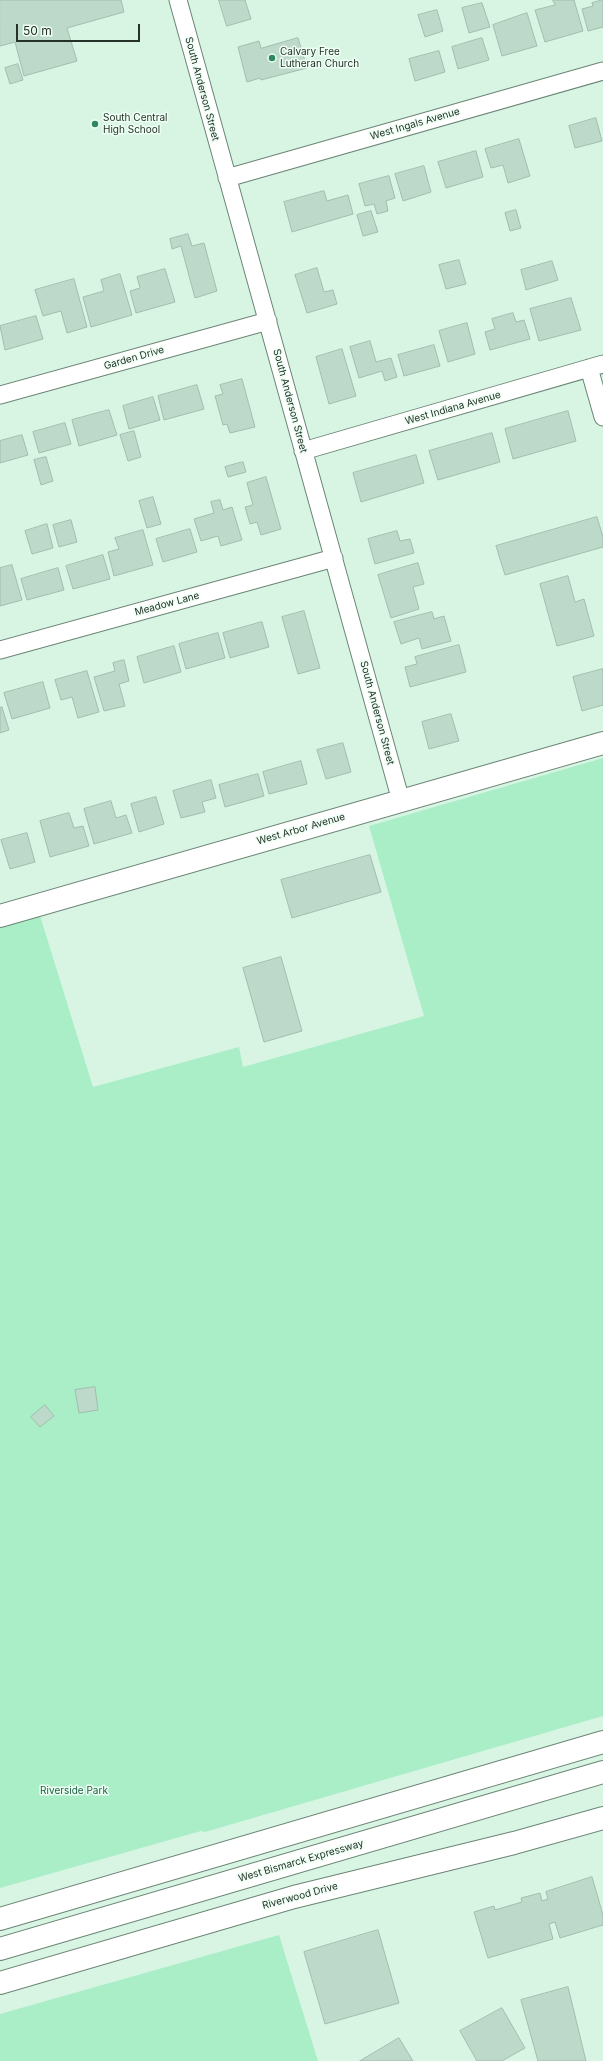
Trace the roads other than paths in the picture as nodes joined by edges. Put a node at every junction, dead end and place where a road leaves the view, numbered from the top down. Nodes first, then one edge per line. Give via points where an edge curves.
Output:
1 (178, 0) edge
2 (603, 71) edge
3 (226, 178) junction
4 (268, 321) junction
5 (596, 366) edge
6 (0, 395) edge
7 (603, 416) edge
8 (303, 451) junction
9 (334, 558) junction
10 (0, 650) edge
11 (603, 744) edge
12 (401, 801) junction
13 (0, 916) edge
14 (603, 1742) edge
15 (603, 1772) edge
16 (603, 1818) edge
17 (0, 1918) edge
18 (0, 1949) edge
19 (0, 1983) edge

1 - 3 street, South Anderson Street
2 - 3 street, West Ingals Avenue
3 - 4 street, South Anderson Street
4 - 6 street, Garden Drive
4 - 8 street, South Anderson Street
5 - 7 street
5 - 8 street, West Indiana Avenue
8 - 9 street, South Anderson Street
9 - 10 street, Meadow Lane
9 - 12 street, South Anderson Street
11 - 12 main road, West Arbor Avenue
12 - 13 main road, West Arbor Avenue
14 - 17 main road
15 - 18 main road, West Bismarck Expressway
16 - 19 main road, Riverwood Drive via 514,1843 294,1897

